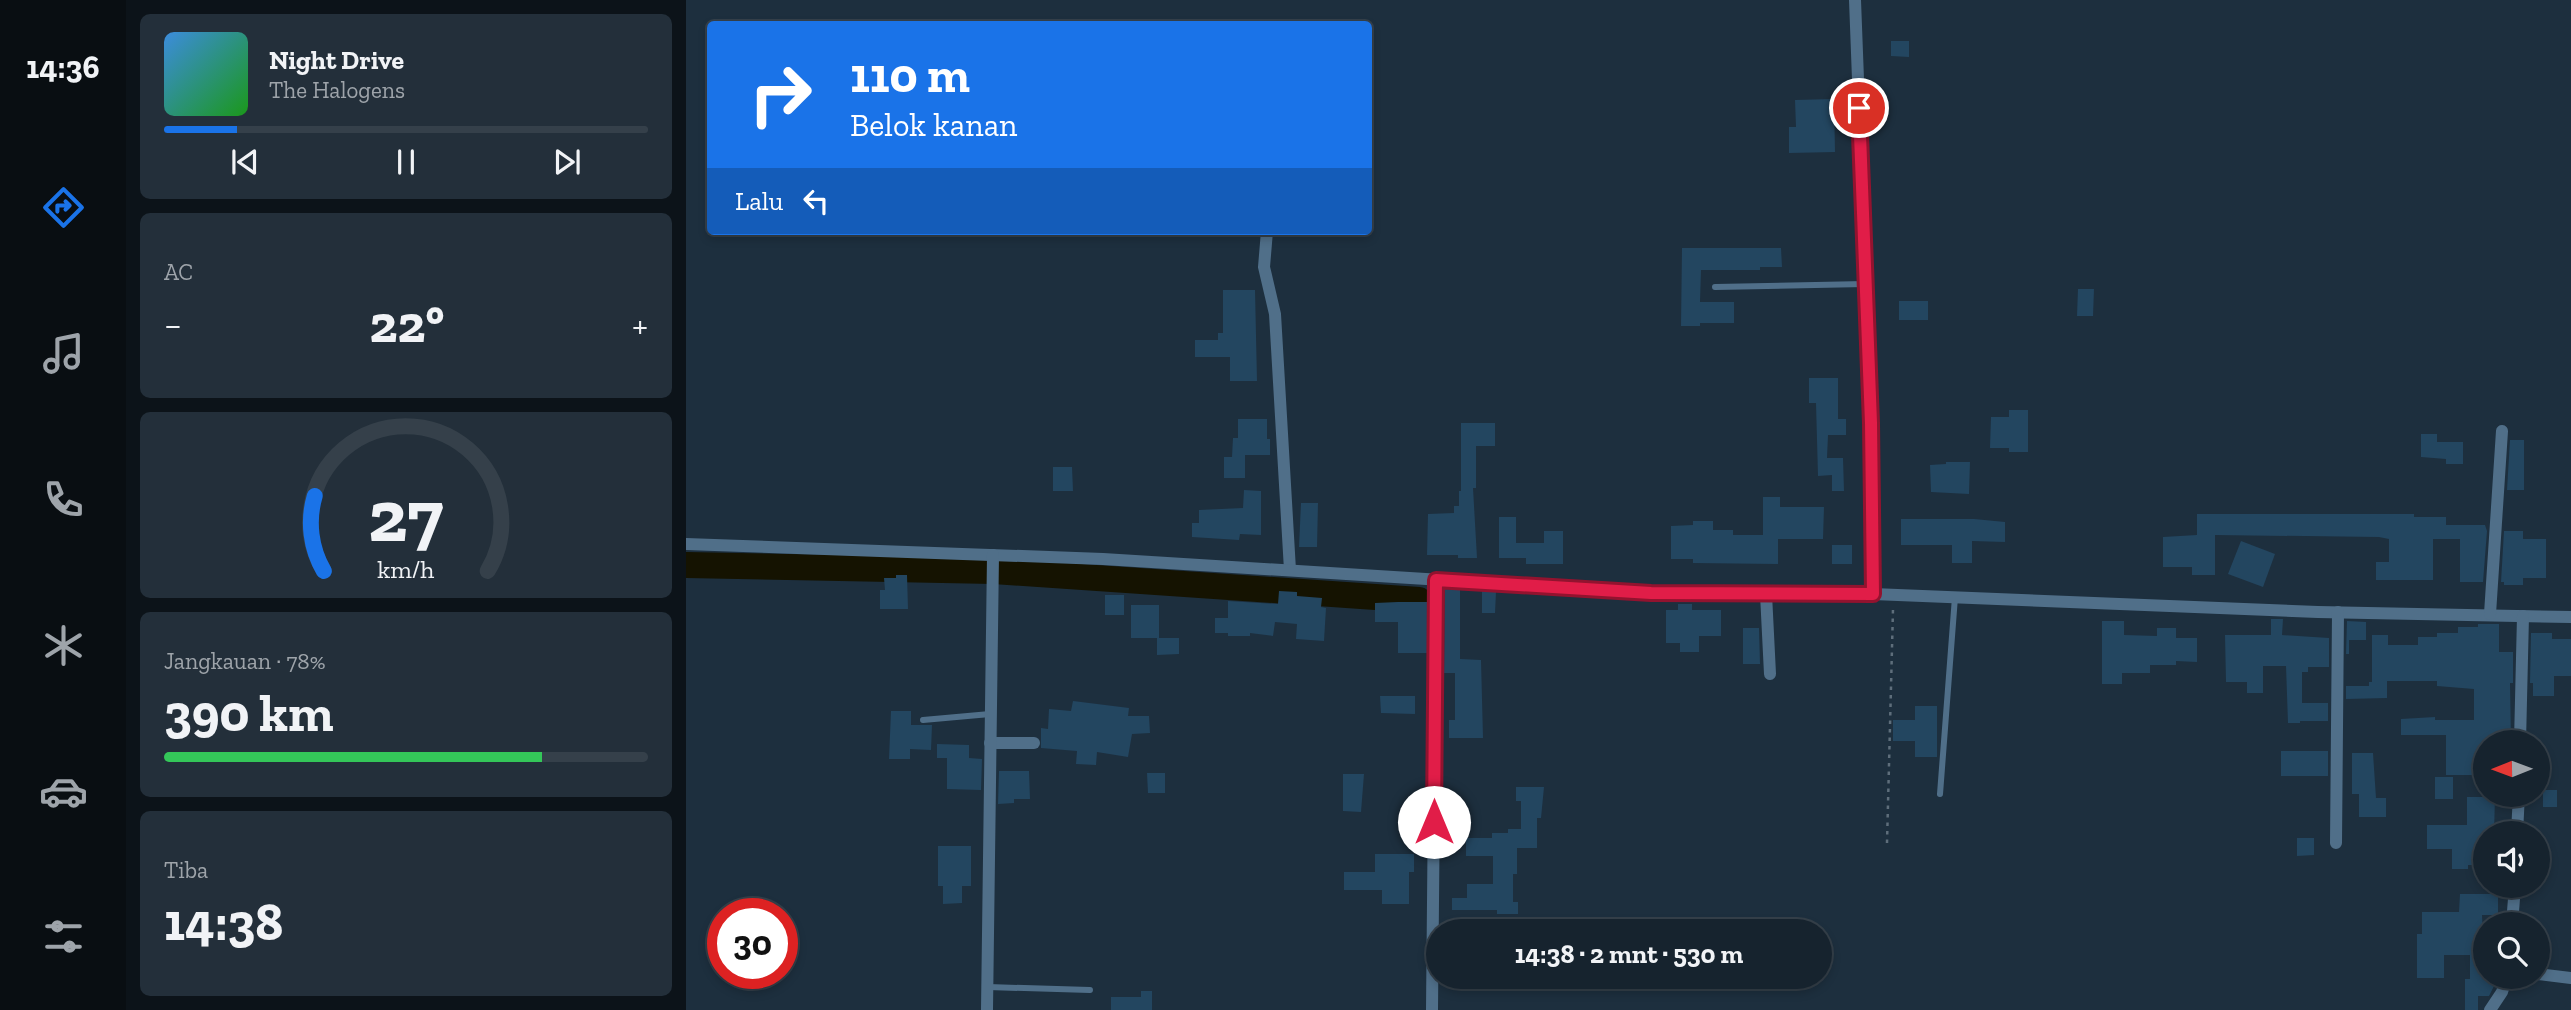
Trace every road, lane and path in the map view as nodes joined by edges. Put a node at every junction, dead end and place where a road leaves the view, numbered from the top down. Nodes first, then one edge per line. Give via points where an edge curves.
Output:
1 (1855, 0) edge
2 (1267, 235) edge
3 (1865, 284) junction
4 (1715, 287) dead end
5 (2502, 431) dead end
6 (686, 544) edge
7 (993, 560) junction
8 (1290, 570) junction
9 (1436, 580) junction
10 (1766, 594) junction
11 (1873, 594) junction
12 (1894, 594) junction
13 (1955, 597) junction
14 (2338, 612) junction
15 (2490, 614) junction
16 (2524, 616) junction
17 (2571, 617) edge
18 (1770, 674) dead end
19 (990, 714) junction
20 (923, 720) dead end
21 (2520, 730) edge
22 (990, 743) junction
23 (1034, 743) dead end
24 (1940, 794) dead end
25 (1887, 843) dead end
26 (2336, 843) dead end
27 (2550, 975) edge
28 (2571, 978) edge
29 (988, 986) junction
30 (2503, 989) edge
31 (1090, 990) dead end
32 (987, 1010) edge
33 (1432, 1010) edge
34 (2490, 1010) edge

1 - 3 street
2 - 8 street via 1264,267 1275,314
3 - 4 lane
3 - 11 street
5 - 15 street
6 - 7 street
7 - 8 street via 1115,559
7 - 19 street
8 - 9 street
9 - 10 street via 1651,593
9 - 33 street
10 - 11 street
10 - 18 street
11 - 12 street
12 - 13 street
12 - 25 path
13 - 14 street
13 - 24 lane
14 - 15 street
14 - 26 street
15 - 16 street
16 - 17 street
16 - 21 street
19 - 20 lane
19 - 22 street
22 - 23 street
22 - 29 street
27 - 28 street
29 - 31 lane
29 - 32 street
30 - 34 street

